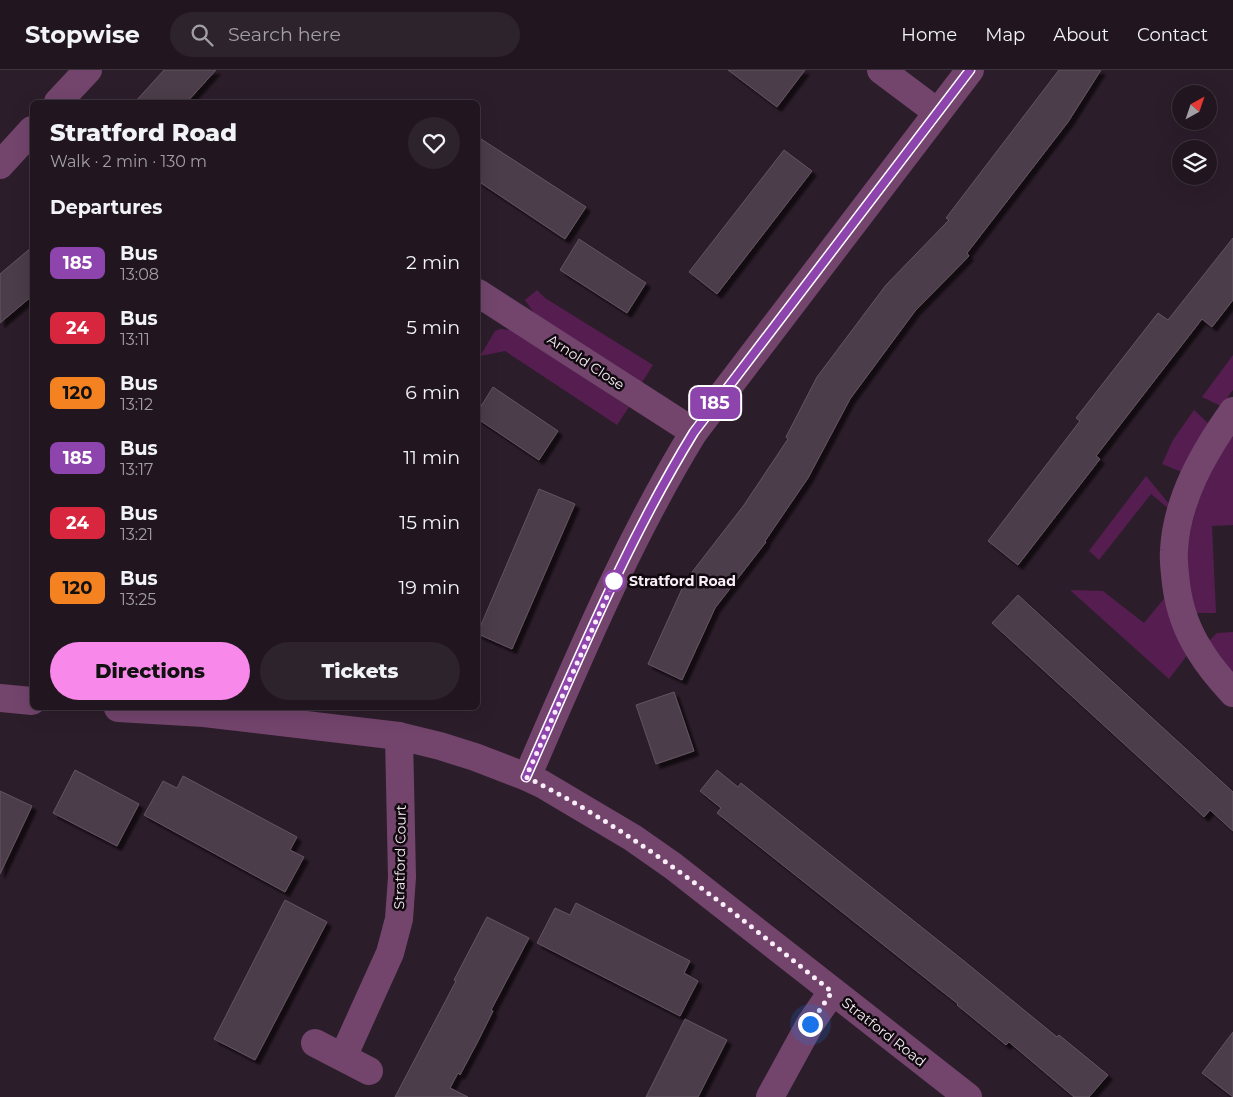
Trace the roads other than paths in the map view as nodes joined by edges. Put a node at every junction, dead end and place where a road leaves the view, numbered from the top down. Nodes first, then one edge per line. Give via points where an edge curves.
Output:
1 (88, 70) edge
2 (881, 70) edge
3 (970, 70) edge
4 (60, 100) edge
5 (938, 112) junction
6 (30, 132) edge
7 (0, 165) edge
8 (480, 294) edge
9 (1233, 412) edge
10 (694, 432) junction
11 (1233, 693) edge
12 (0, 698) edge
13 (30, 701) edge
14 (152, 710) edge
15 (398, 736) junction
16 (526, 777) junction
17 (832, 992) junction
18 (315, 1043) dead end
19 (343, 1057) junction
20 (369, 1070) dead end
21 (770, 1097) edge
22 (968, 1097) edge

1 - 4 street
2 - 5 street
3 - 5 street
5 - 10 street
6 - 7 street
8 - 10 street, Arnold Close
9 - 11 street via 1189,487 1174,550 1178,598 1189,630 1200,651
10 - 16 street via 606,596
12 - 13 street
14 - 15 street, Stratford Road
15 - 16 street, Stratford Road via 475,756
15 - 19 street, Stratford Court via 402,877 399,919 390,953
16 - 17 street, Stratford Road via 633,838 673,866
17 - 21 street via 810,1024
17 - 22 street, Stratford Road
18 - 19 street
19 - 20 street

